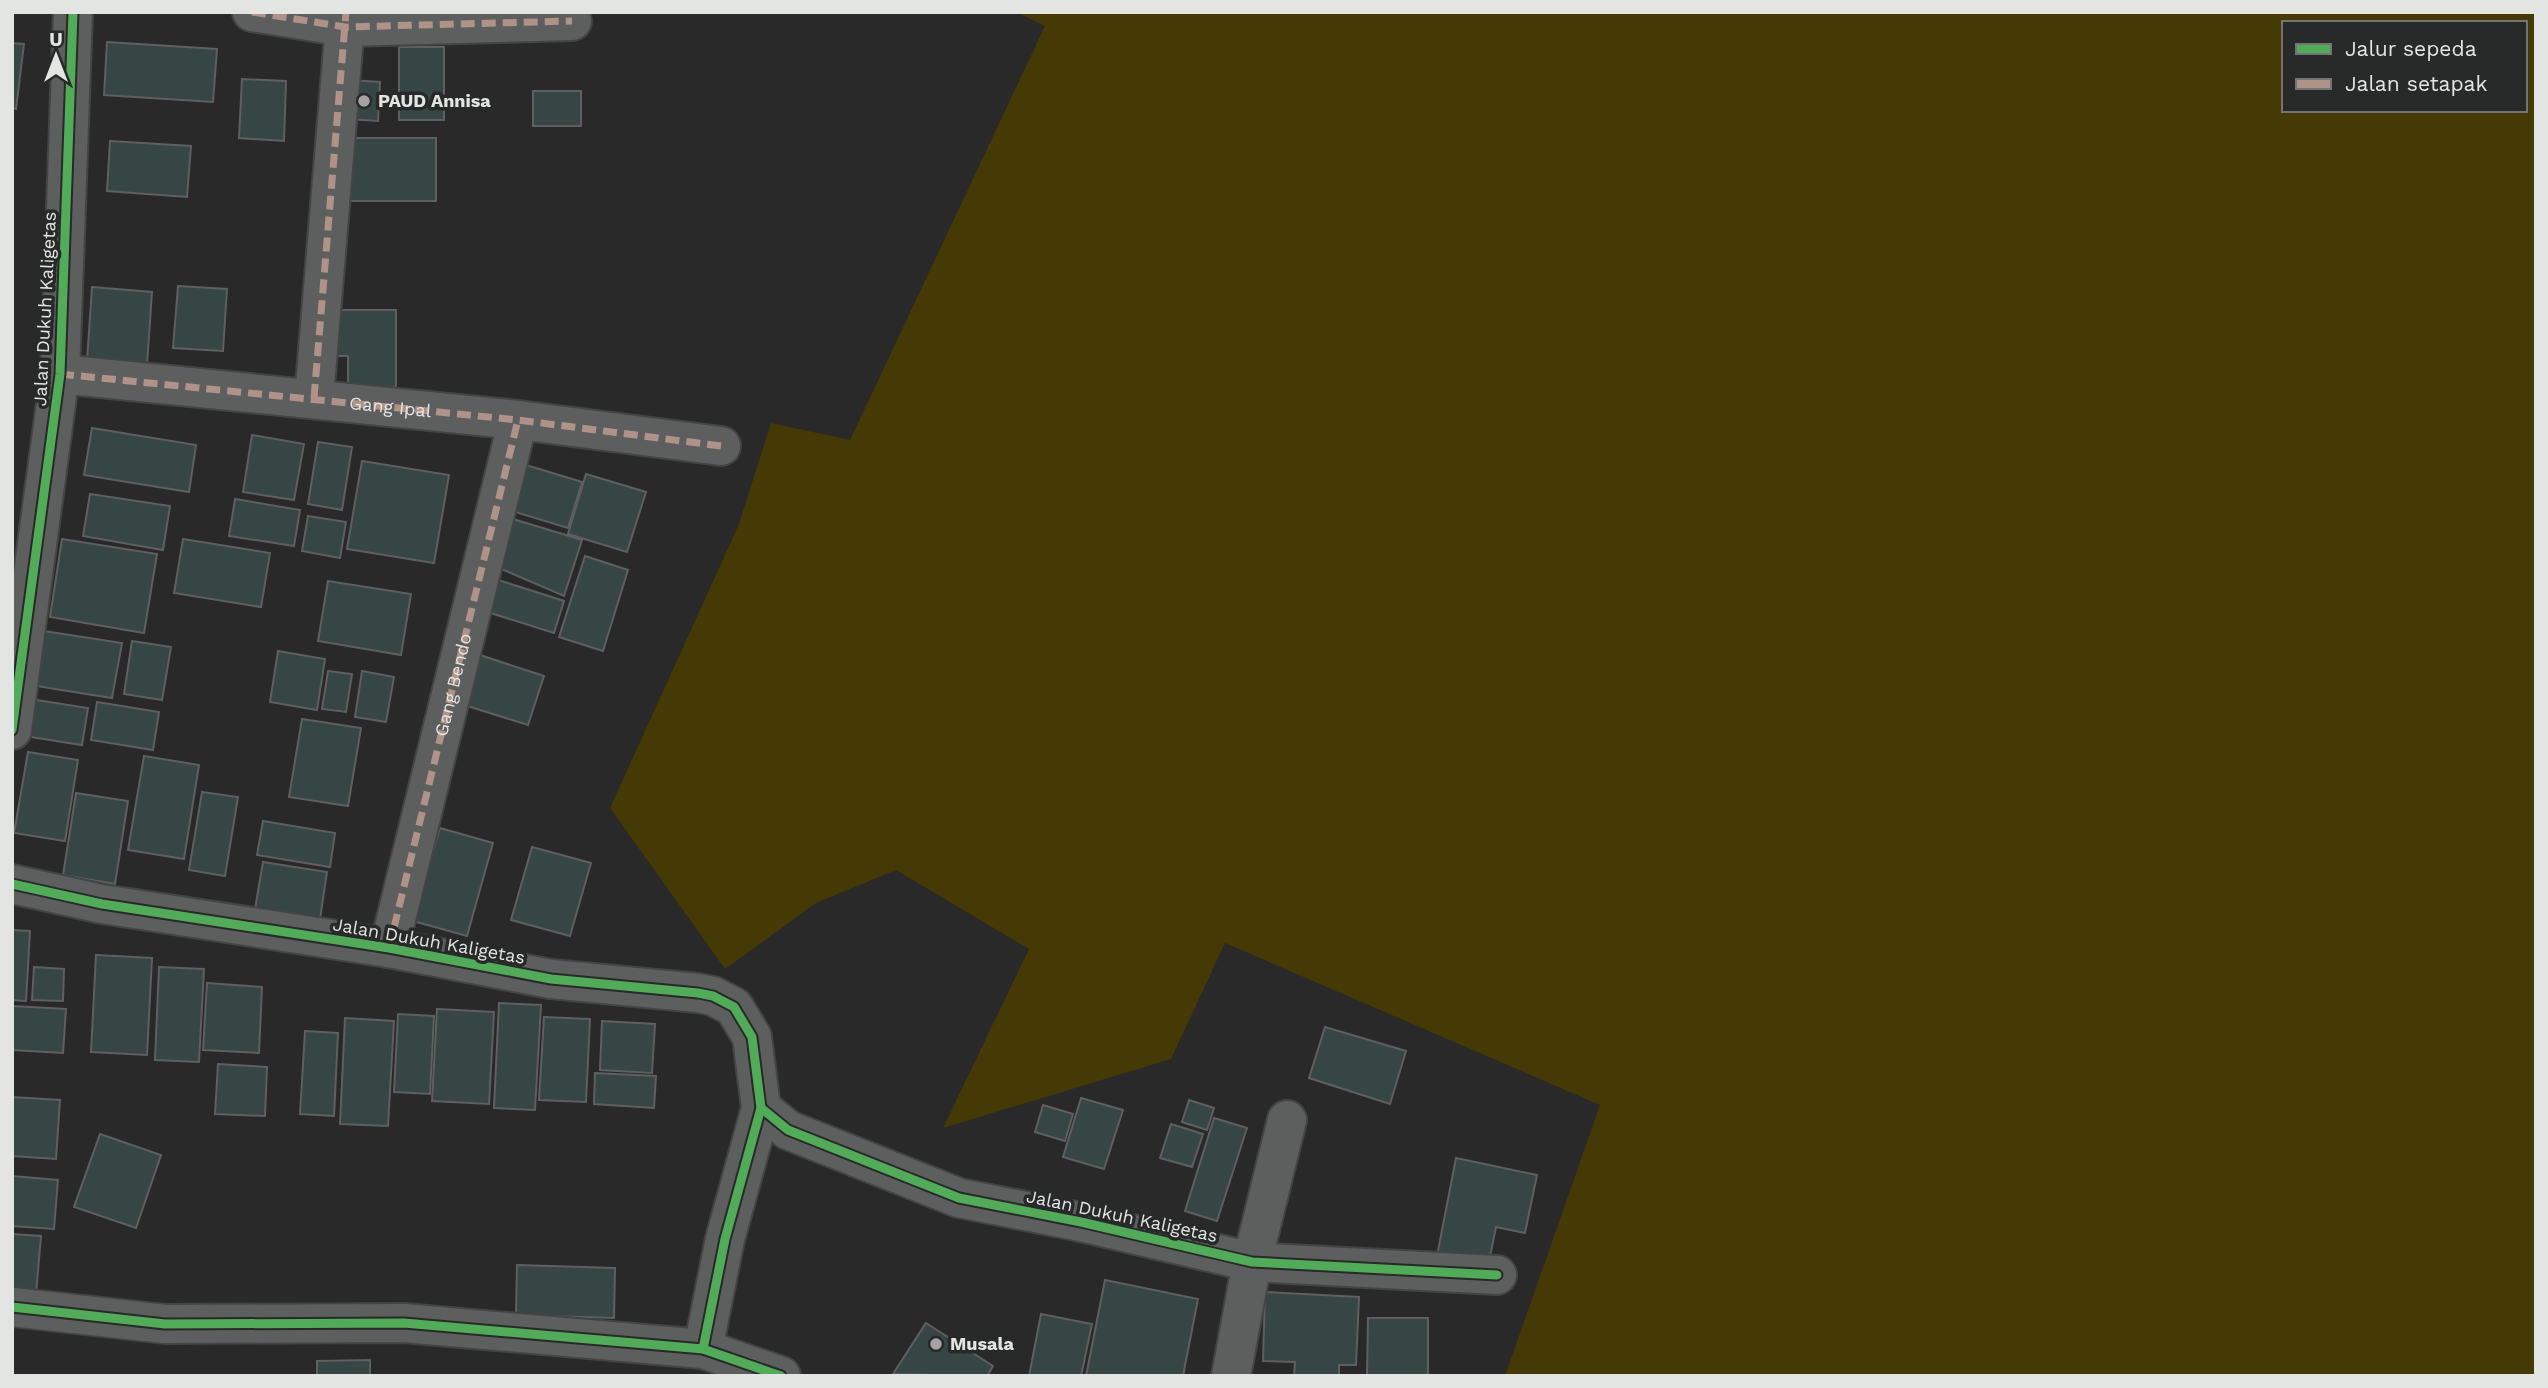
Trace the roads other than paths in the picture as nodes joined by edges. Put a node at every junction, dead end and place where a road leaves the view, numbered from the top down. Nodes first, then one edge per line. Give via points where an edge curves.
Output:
1 (73, 12) edge
2 (252, 12) edge
3 (346, 19) edge
4 (572, 21) dead end
5 (60, 374) junction
6 (314, 398) junction
7 (518, 420) junction
8 (721, 446) dead end
9 (12, 730) edge
10 (12, 884) edge
11 (389, 948) junction
12 (761, 1108) junction
13 (1287, 1120) dead end
14 (1252, 1262) junction
15 (1497, 1275) dead end
16 (12, 1307) edge
17 (703, 1349) junction
18 (781, 1376) edge
19 (1231, 1376) edge

1 - 5 street, Jalan Dukuh Kaligetas
2 - 3 street
3 - 4 street
3 - 6 street
5 - 6 street, Gang Ipal
5 - 9 street, Jalan Dukuh Kaligetas
6 - 7 street, Gang Ipal
7 - 8 street, Gang Ipal
7 - 11 street, Gang Bendo
10 - 11 street, Jalan Dukuh Kaligetas via 102,904
11 - 12 street, Jalan Dukuh Kaligetas via 551,979 713,996 734,1007 752,1037
12 - 14 street, Jalan Dukuh Kaligetas via 788,1130 958,1198
12 - 17 street, Jalan Dukuh Kaligetas via 725,1240
13 - 14 street
14 - 15 street, Jalan Dukuh Kaligetas
14 - 19 street
16 - 17 street via 165,1324 404,1323
17 - 18 street

